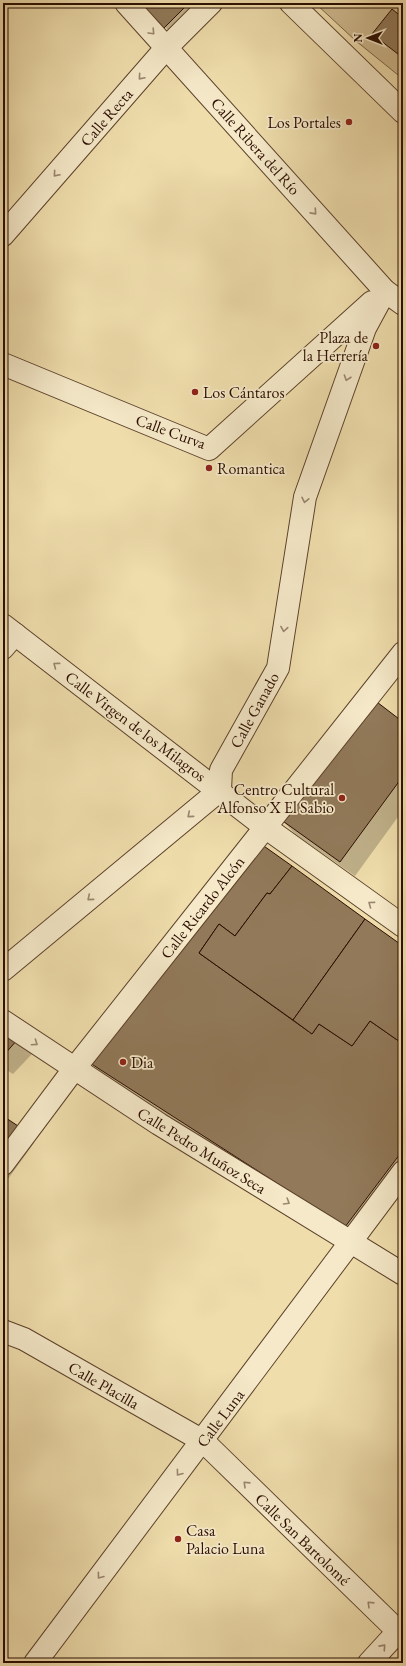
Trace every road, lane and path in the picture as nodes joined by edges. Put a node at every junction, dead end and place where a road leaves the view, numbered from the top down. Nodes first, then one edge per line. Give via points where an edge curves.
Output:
1 (126, 3) edge
2 (211, 3) edge
3 (291, 3) edge
4 (167, 47) junction
5 (403, 112) edge
6 (3, 235) edge
7 (385, 291) junction
8 (403, 304) edge
9 (3, 364) edge
10 (7, 636) edge
11 (403, 653) edge
12 (220, 790) junction
13 (266, 827) junction
14 (403, 926) edge
15 (3, 970) edge
16 (3, 1021) edge
17 (74, 1069) junction
18 (3, 1164) edge
19 (403, 1172) edge
20 (351, 1241) junction
21 (403, 1274) edge
22 (3, 1331) edge
23 (203, 1441) junction
24 (401, 1631) edge
25 (35, 1663) edge
26 (369, 1663) edge

1 -> 4 street, Calle Ribera del Río
2 - 4 street, Calle Recta
3 - 5 street
4 -> 6 street, Calle Recta
4 -> 7 street, Calle Ribera del Río
7 - 8 street
7 - 9 street, Calle Curva via 209,449
7 -> 12 street, Calle Ganado via 365,328 305,497 278,668 221,770
12 -> 10 street, Calle Virgen de los Milagros
11 - 13 street, Calle Ricardo Alcón
12 - 13 street, Calle Virgen de los Milagros
12 -> 15 street
14 -> 13 street, Calle Virgen de los Milagros
13 - 17 street, Calle Ricardo Alcón
16 -> 17 street, Calle Pedro Muñoz Seca
17 - 18 street, Calle Ricardo Alcón
17 -> 20 street, Calle Pedro Muñoz Seca via 165,1128
19 - 20 street, Calle Luna
20 - 21 street, Calle Pedro Muñoz Seca
20 - 23 street, Calle Luna
22 - 23 street, Calle Placilla via 24,1339
24 -> 23 street, Calle San Bartolomé
23 -> 25 street, Calle Luna
26 -> 24 street

